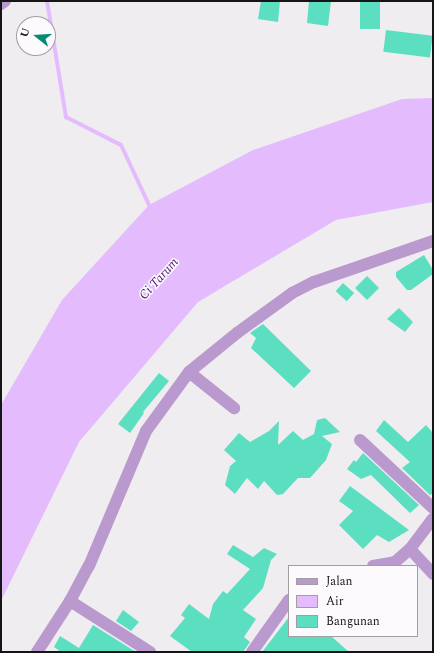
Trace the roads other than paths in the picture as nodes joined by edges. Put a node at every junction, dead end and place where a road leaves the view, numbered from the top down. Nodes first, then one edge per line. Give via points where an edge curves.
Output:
1 (5, 1) edge
2 (1, 4) edge
3 (433, 241) edge
4 (189, 372) junction
5 (234, 408) dead end
6 (360, 440) dead end
7 (433, 508) edge
8 (433, 519) edge
9 (410, 549) junction
10 (378, 565) edge
11 (433, 574) edge
12 (70, 601) junction
13 (288, 601) edge
14 (37, 652) edge
15 (150, 652) edge
16 (252, 652) edge

1 - 2 street
3 - 4 street via 314,282 292,293
4 - 5 street
4 - 12 street via 146,431 105,532
6 - 7 street
8 - 9 street
9 - 10 street via 395,562
9 - 11 street
12 - 14 street
12 - 15 street
13 - 16 street

